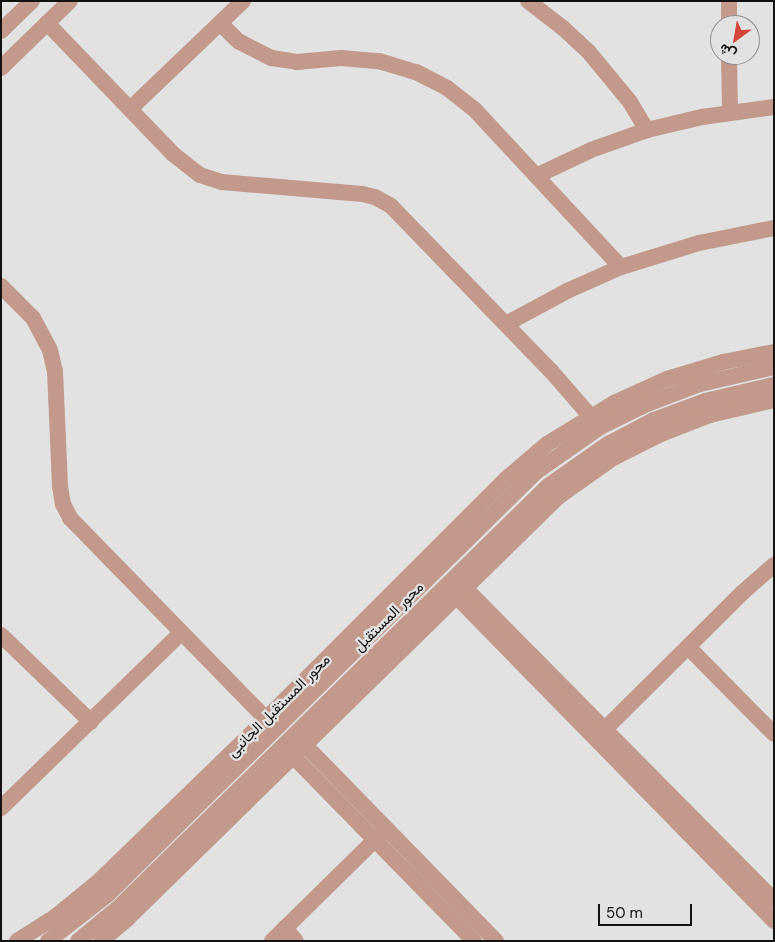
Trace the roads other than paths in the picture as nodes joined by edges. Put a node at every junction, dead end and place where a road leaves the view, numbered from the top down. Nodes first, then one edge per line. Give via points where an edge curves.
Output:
1 (32, 1) edge
2 (70, 1) edge
3 (243, 1) edge
4 (528, 1) edge
5 (729, 1) edge
6 (729, 15) edge
7 (47, 23) junction
8 (220, 23) junction
9 (1, 31) edge
10 (730, 65) edge
11 (1, 68) edge
12 (774, 107) edge
13 (130, 109) junction
14 (730, 112) junction
15 (647, 130) junction
16 (536, 176) junction
17 (774, 228) edge
18 (622, 267) junction
19 (1, 286) edge
20 (506, 324) junction
21 (774, 352) edge
22 (774, 367) edge
23 (774, 385) edge
24 (774, 400) edge
25 (595, 422) junction
26 (774, 565) edge
27 (438, 569) junction
28 (455, 586) junction
29 (391, 605) junction
30 (182, 633) junction
31 (1, 634) edge
32 (688, 647) junction
33 (91, 722) junction
34 (273, 725) junction
35 (774, 734) edge
36 (600, 735) junction
37 (294, 746) junction
38 (1, 808) edge
39 (381, 834) junction
40 (774, 900) edge
41 (774, 921) edge
42 (284, 928) junction
43 (17, 941) edge
44 (48, 941) edge
45 (78, 941) edge
46 (101, 941) edge
47 (272, 941) edge
48 (296, 941) edge
49 (474, 941) edge
50 (496, 941) edge

1 - 9 street
2 - 7 street
3 - 8 street
4 - 15 street via 588,51 630,102
5 - 6 street
7 - 11 street
7 - 13 street
8 - 13 street
8 - 16 street via 238,41 272,58 297,62 360,59 398,66 432,79 475,110
10 - 14 street
12 - 14 street
13 - 20 street via 181,162 211,179 362,194 384,201
14 - 15 street
15 - 16 street via 590,150
16 - 18 street
17 - 18 street via 699,243
18 - 20 street via 567,291
19 - 30 street via 33,318 50,350 55,371 60,486 67,513
20 - 25 street
21 - 25 street, محور المستقبل الجانبى via 723,362 667,379 614,403
22 - 25 street, محور المستقبل via 727,376
23 - 28 street, محور المستقبل via 731,393 679,410 608,444 567,470 529,502
24 - 28 street via 685,424 616,456 558,497
25 - 27 street, محور المستقبل via 536,472
25 - 29 street, محور المستقبل الجانبى via 547,444 507,478
26 - 32 street
27 - 28 street
27 - 29 street, محور المستقبل
28 - 36 street
28 - 37 street, محور المستقبل
29 - 34 street, محور المستقبل الجانبى
30 - 33 street
30 - 34 street
31 - 33 street
32 - 35 street
32 - 36 street
33 - 38 street
34 - 37 street
34 - 43 street, محور المستقبل الجانبى via 98,882 55,917
34 - 44 street via 107,895
36 - 40 street
36 - 41 street
37 - 39 street
37 - 45 street, محور المستقبل
37 - 46 street via 128,918
39 - 42 street
39 - 49 street
39 - 50 street
42 - 47 street
42 - 48 street

